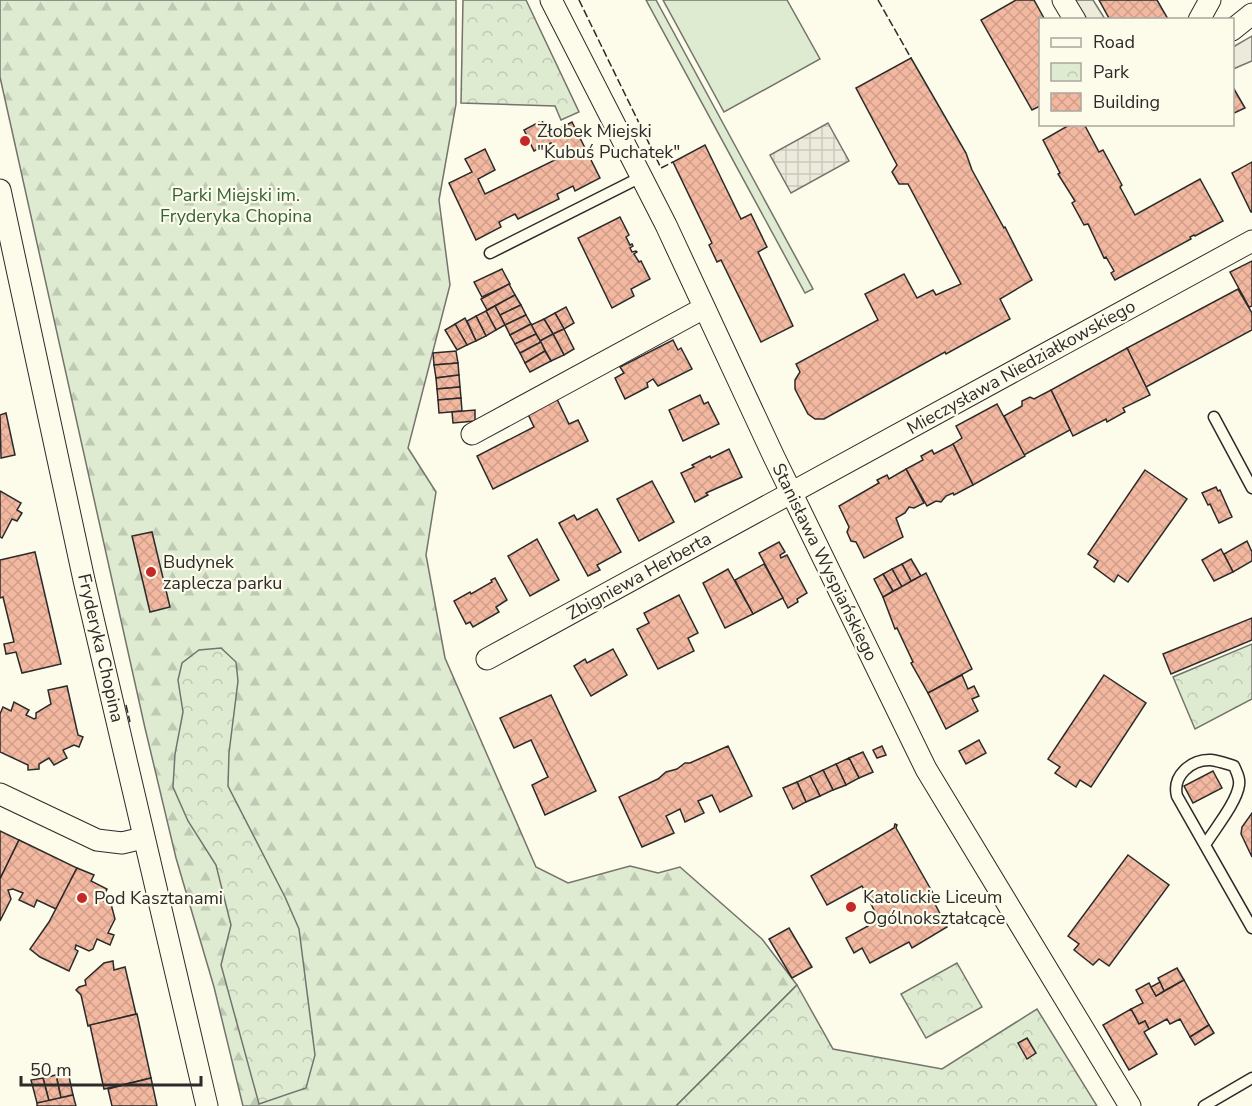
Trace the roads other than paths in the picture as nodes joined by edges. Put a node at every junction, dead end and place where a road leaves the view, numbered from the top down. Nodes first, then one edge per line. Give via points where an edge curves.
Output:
1 (551, 0) edge
2 (1063, 0) edge
3 (1210, 0) edge
4 (1245, 0) edge
5 (1252, 14) edge
6 (1074, 18) edge
7 (1200, 18) edge
8 (1234, 29) edge
9 (642, 177) junction
10 (0, 190) edge
11 (1252, 241) edge
12 (490, 253) dead end
13 (704, 308) junction
14 (1214, 417) dead end
15 (472, 434) dead end
16 (1252, 488) edge
17 (790, 492) junction
18 (487, 659) dead end
19 (0, 794) edge
20 (143, 838) junction
21 (1205, 845) junction
22 (1252, 928) edge
23 (1252, 1078) edge
24 (207, 1106) edge
25 (1130, 1106) edge
26 (1204, 1106) edge

1 - 9 street, Stanisława Wyspiańskiego
2 - 6 street
3 - 7 street
4 - 5 street
5 - 8 street
9 - 12 lane
9 - 13 street, Stanisława Wyspiańskiego
10 - 20 street, Fryderyka Chopina
11 - 17 street, Mieczysława Niedziałkowskiego
13 - 15 street
13 - 17 street, Stanisława Wyspiańskiego
14 - 16 lane
17 - 18 street, Zbigniewa Herberta
17 - 25 street, Stanisława Wyspiańskiego via 926,769
19 - 20 street via 97,840 122,843
20 - 24 street, Fryderyka Chopina
21 - 21 lane via 1174,787 1190,765 1212,760 1234,766 1239,786
21 - 22 lane
23 - 26 lane

